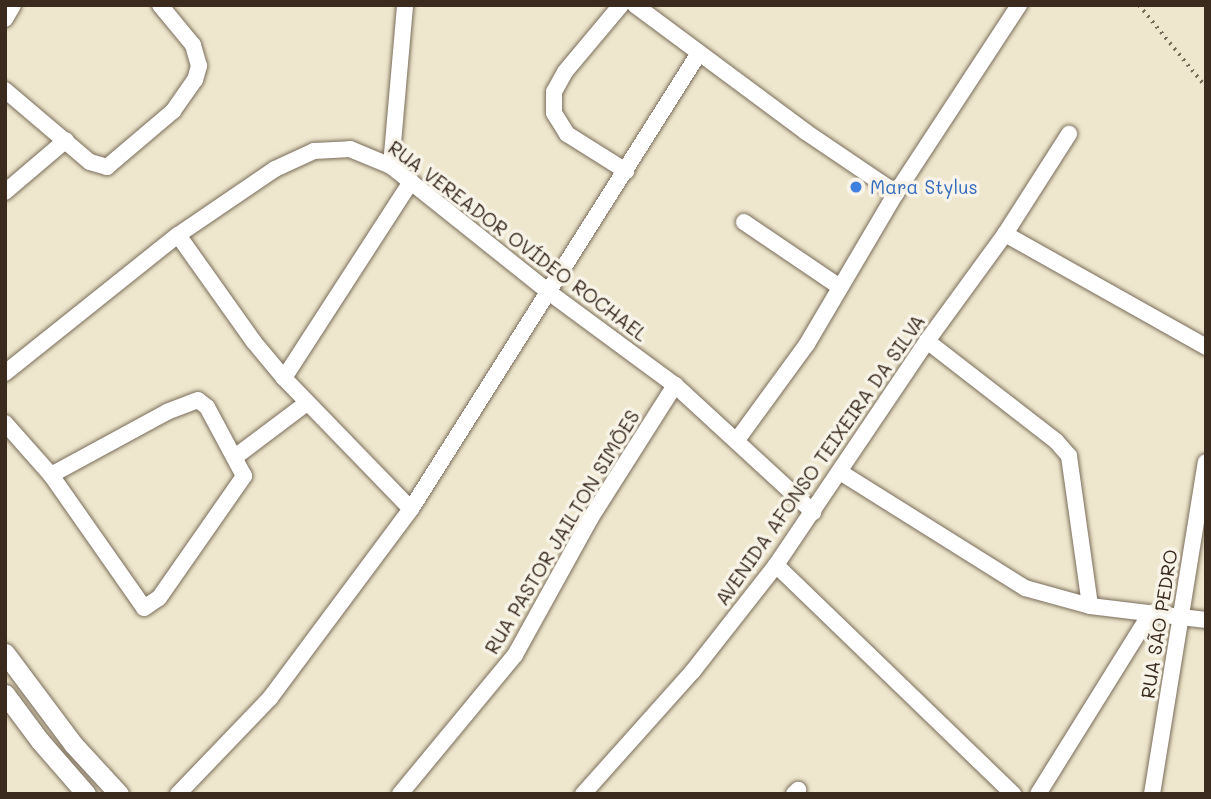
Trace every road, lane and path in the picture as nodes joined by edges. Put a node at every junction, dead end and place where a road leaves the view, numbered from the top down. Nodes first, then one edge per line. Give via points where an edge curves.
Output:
1 (13, 5) edge
2 (160, 5) edge
3 (405, 5) edge
4 (621, 5) edge
5 (635, 5) edge
6 (1019, 5) edge
7 (1139, 5) edge
8 (5, 19) edge
9 (699, 52) junction
10 (1206, 87) edge
11 (5, 90) edge
12 (1069, 134) dead end
13 (66, 140) junction
14 (391, 166) junction
15 (626, 171) junction
16 (411, 182) junction
17 (5, 192) edge
18 (896, 193) junction
19 (744, 222) dead end
20 (1005, 234) junction
21 (178, 235) junction
22 (840, 287) junction
23 (550, 293) junction
24 (927, 341) junction
25 (1206, 347) edge
26 (5, 373) edge
27 (284, 378) junction
28 (675, 385) junction
29 (307, 403) junction
30 (5, 423) edge
31 (737, 440) junction
32 (235, 457) junction
33 (1206, 462) edge
34 (840, 472) junction
35 (51, 475) junction
36 (411, 509) junction
37 (813, 512) junction
38 (776, 565) junction
39 (1090, 607) junction
40 (1149, 616) junction
41 (1182, 620) junction
42 (1206, 620) edge
43 (5, 653) edge
44 (5, 694) edge
45 (86, 794) edge
46 (119, 794) edge
47 (178, 794) edge
48 (400, 794) edge
49 (583, 794) edge
50 (1013, 794) edge
51 (1038, 794) edge
52 (1152, 794) edge

1 - 8 street
2 - 13 street via 194,45 199,66 195,80 173,111 107,167 95,166
3 - 14 street
4 - 15 street via 565,72 554,92 554,113 567,134
5 - 9 street
6 - 18 street
7 - 10 path
9 - 15 street
9 - 18 street
11 - 13 street
12 - 20 street, AVENIDA AFONSO TEIXEIRA DA SILVA
13 - 17 street
14 - 16 street, RUA VEREADOR OVÍDEO ROCHAEL
14 - 21 street, RUA VEREADOR OVÍDEO ROCHAEL via 350,149 314,151 275,169
15 - 23 street
16 - 23 street, RUA VEREADOR OVÍDEO ROCHAEL
16 - 27 street
18 - 22 street
19 - 22 street
20 - 24 street, AVENIDA AFONSO TEIXEIRA DA SILVA
20 - 25 street
21 - 26 street, RUA VEREADOR OVÍDEO ROCHAEL
21 - 27 street
22 - 31 street via 807,344
23 - 28 street, RUA VEREADOR OVÍDEO ROCHAEL
23 - 36 street
24 - 34 street, AVENIDA AFONSO TEIXEIRA DA SILVA
24 - 39 street via 1069,456
27 - 29 street
28 - 31 street, RUA VEREADOR OVÍDEO ROCHAEL
28 - 48 street, RUA PASTOR JAILTON SIMÕES via 590,519 515,655
29 - 32 street
29 - 36 street
30 - 35 street
31 - 37 street, RUA VEREADOR OVÍDEO ROCHAEL
32 - 35 street via 207,407 198,400
32 - 35 street via 243,473 239,485 148,607 137,601
33 - 41 street, RUA SÃO PEDRO
34 - 37 street, AVENIDA AFONSO TEIXEIRA DA SILVA
34 - 39 street via 1009,579
36 - 47 street via 270,698
37 - 38 street, AVENIDA AFONSO TEIXEIRA DA SILVA
38 - 49 street, AVENIDA AFONSO TEIXEIRA DA SILVA via 693,671
38 - 50 street
39 - 40 street
40 - 41 street
40 - 51 street
41 - 42 street
41 - 52 street, RUA SÃO PEDRO
43 - 46 street via 73,744
44 - 45 street

